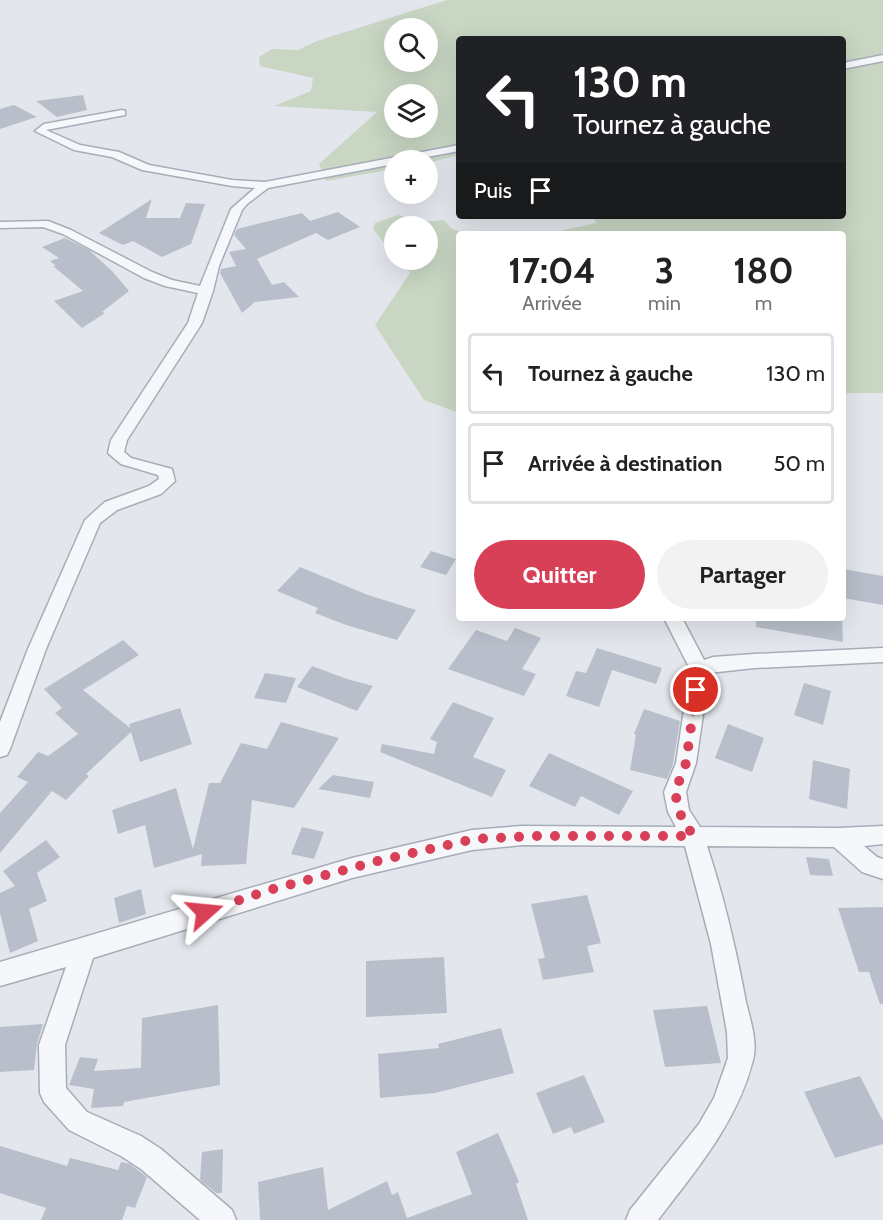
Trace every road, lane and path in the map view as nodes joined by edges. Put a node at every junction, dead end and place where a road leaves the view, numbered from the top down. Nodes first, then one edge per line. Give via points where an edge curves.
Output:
1 (883, 58) edge
2 (846, 65) edge
3 (122, 112) dead end
4 (456, 149) edge
5 (438, 152) edge
6 (384, 163) edge
7 (265, 184) junction
8 (0, 225) edge
9 (207, 291) junction
10 (674, 621) edge
11 (883, 655) edge
12 (700, 669) junction
13 (0, 748) edge
14 (883, 835) edge
15 (693, 836) junction
16 (839, 838) junction
17 (883, 869) edge
18 (83, 952) junction
19 (0, 974) edge
20 (222, 1220) edge
21 (640, 1220) edge

1 - 2 street
3 - 7 street via 40,131 78,148 115,154 146,168 232,183
4 - 5 street
6 - 7 street
7 - 9 street via 237,209
8 - 9 street via 44,223 148,275
9 - 13 street via 195,323 120,440 116,453 126,461 166,472 167,481 155,490 111,506 93,520
10 - 12 street
11 - 12 street via 713,664
12 - 15 street via 686,763 675,792 679,812
14 - 16 street
15 - 16 street
15 - 18 street via 474,839 266,891
15 - 21 street via 734,994 741,1058 724,1105 708,1133
16 - 17 street via 870,865
18 - 19 street
18 - 20 street via 52,1045 53,1092 78,1121 151,1159

